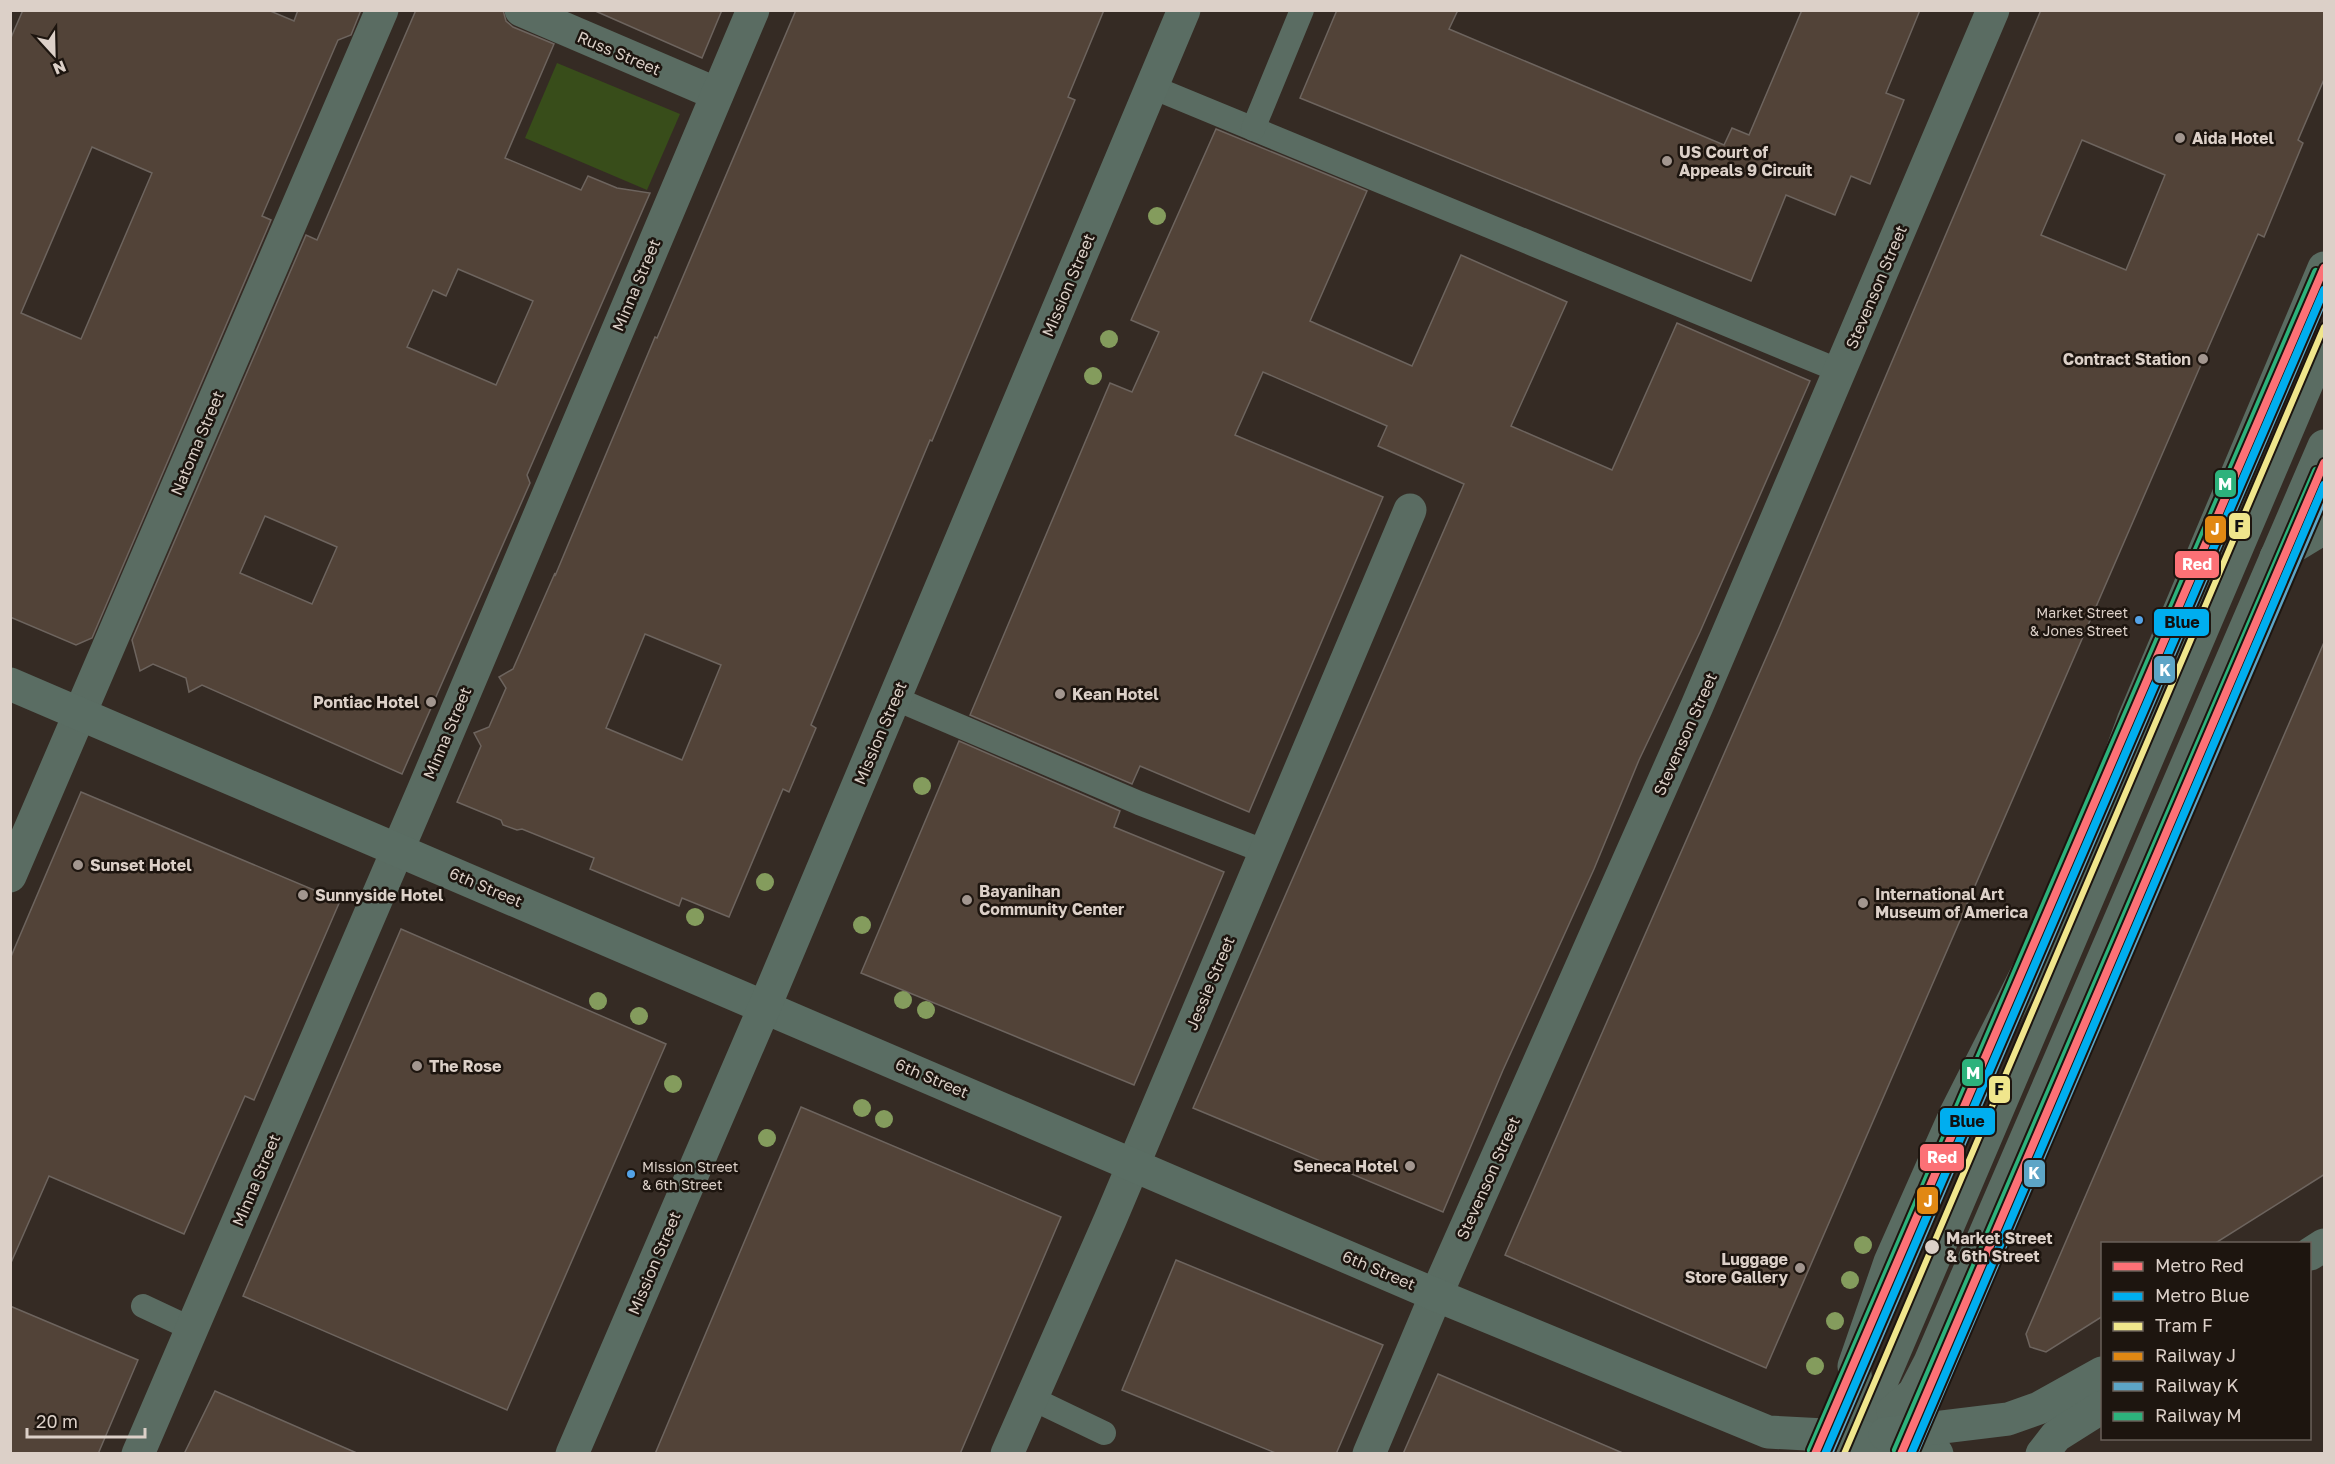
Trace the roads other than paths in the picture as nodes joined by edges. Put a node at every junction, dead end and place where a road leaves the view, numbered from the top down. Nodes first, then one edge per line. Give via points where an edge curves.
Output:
1 (382, 10) edge
2 (521, 10) edge
3 (753, 10) edge
4 (1184, 10) edge
5 (1302, 10) edge
6 (1993, 10) edge
7 (1152, 87) junction
8 (717, 94) junction
9 (1253, 129) junction
10 (2325, 268) edge
11 (2294, 338) junction
12 (2325, 352) edge
13 (1840, 371) junction
14 (2325, 446) edge
15 (1410, 510) dead end
16 (2325, 528) edge
17 (2277, 557) junction
18 (10, 684) edge
19 (894, 698) junction
20 (81, 714) junction
21 (398, 849) junction
22 (1266, 852) junction
23 (10, 876) edge
24 (765, 1006) junction
25 (1133, 1165) junction
26 (2325, 1245) edge
27 (2311, 1253) edge
28 (1436, 1294) junction
29 (143, 1306) dead end
30 (192, 1329) junction
31 (2101, 1374) edge
32 (1031, 1398) junction
33 (2101, 1408) edge
34 (1104, 1433) dead end
35 (1860, 1448) edge
36 (138, 1454) edge
37 (572, 1454) edge
38 (1007, 1454) edge
39 (1369, 1454) edge
40 (1937, 1454) edge
41 (2042, 1454) edge

1 - 20 street, Natoma Street
2 - 8 street, Russ Street
3 - 8 street, Minna Street
4 - 7 main road, Mission Street
5 - 9 lane
6 - 13 street, Stevenson Street
7 - 9 lane
7 - 19 main road, Mission Street
8 - 21 street, Minna Street
9 - 13 lane
10 - 11 street
11 - 12 lane
11 - 35 street via 2133,721 2079,870 1956,1113 1890,1262 1854,1366
12 - 35 lane
13 - 28 street, Stevenson Street via 1697,706
14 - 17 street
15 - 22 street, Jessie Street
16 - 17 street
17 - 35 street via 1930,1362 1914,1393
18 - 20 main road, 6th Street
19 - 22 lane via 1139,803
19 - 24 main road, Mission Street
20 - 21 main road, 6th Street
20 - 23 street, Natoma Street
21 - 24 main road, 6th Street
21 - 30 street, Minna Street
22 - 25 street, Jessie Street
24 - 25 main road, 6th Street
24 - 37 main road, Mission Street
25 - 28 main road, 6th Street
25 - 32 street, Jessie Street
26 - 27 main road
28 - 35 main road, 6th Street via 1768,1432
28 - 39 street, Stevenson Street
29 - 30 lane
30 - 36 street, Minna Street
31 - 35 main road via 2039,1408 2008,1419
32 - 34 lane
32 - 38 street, Jessie Street
33 - 41 main road via 2056,1436
35 - 40 main road

